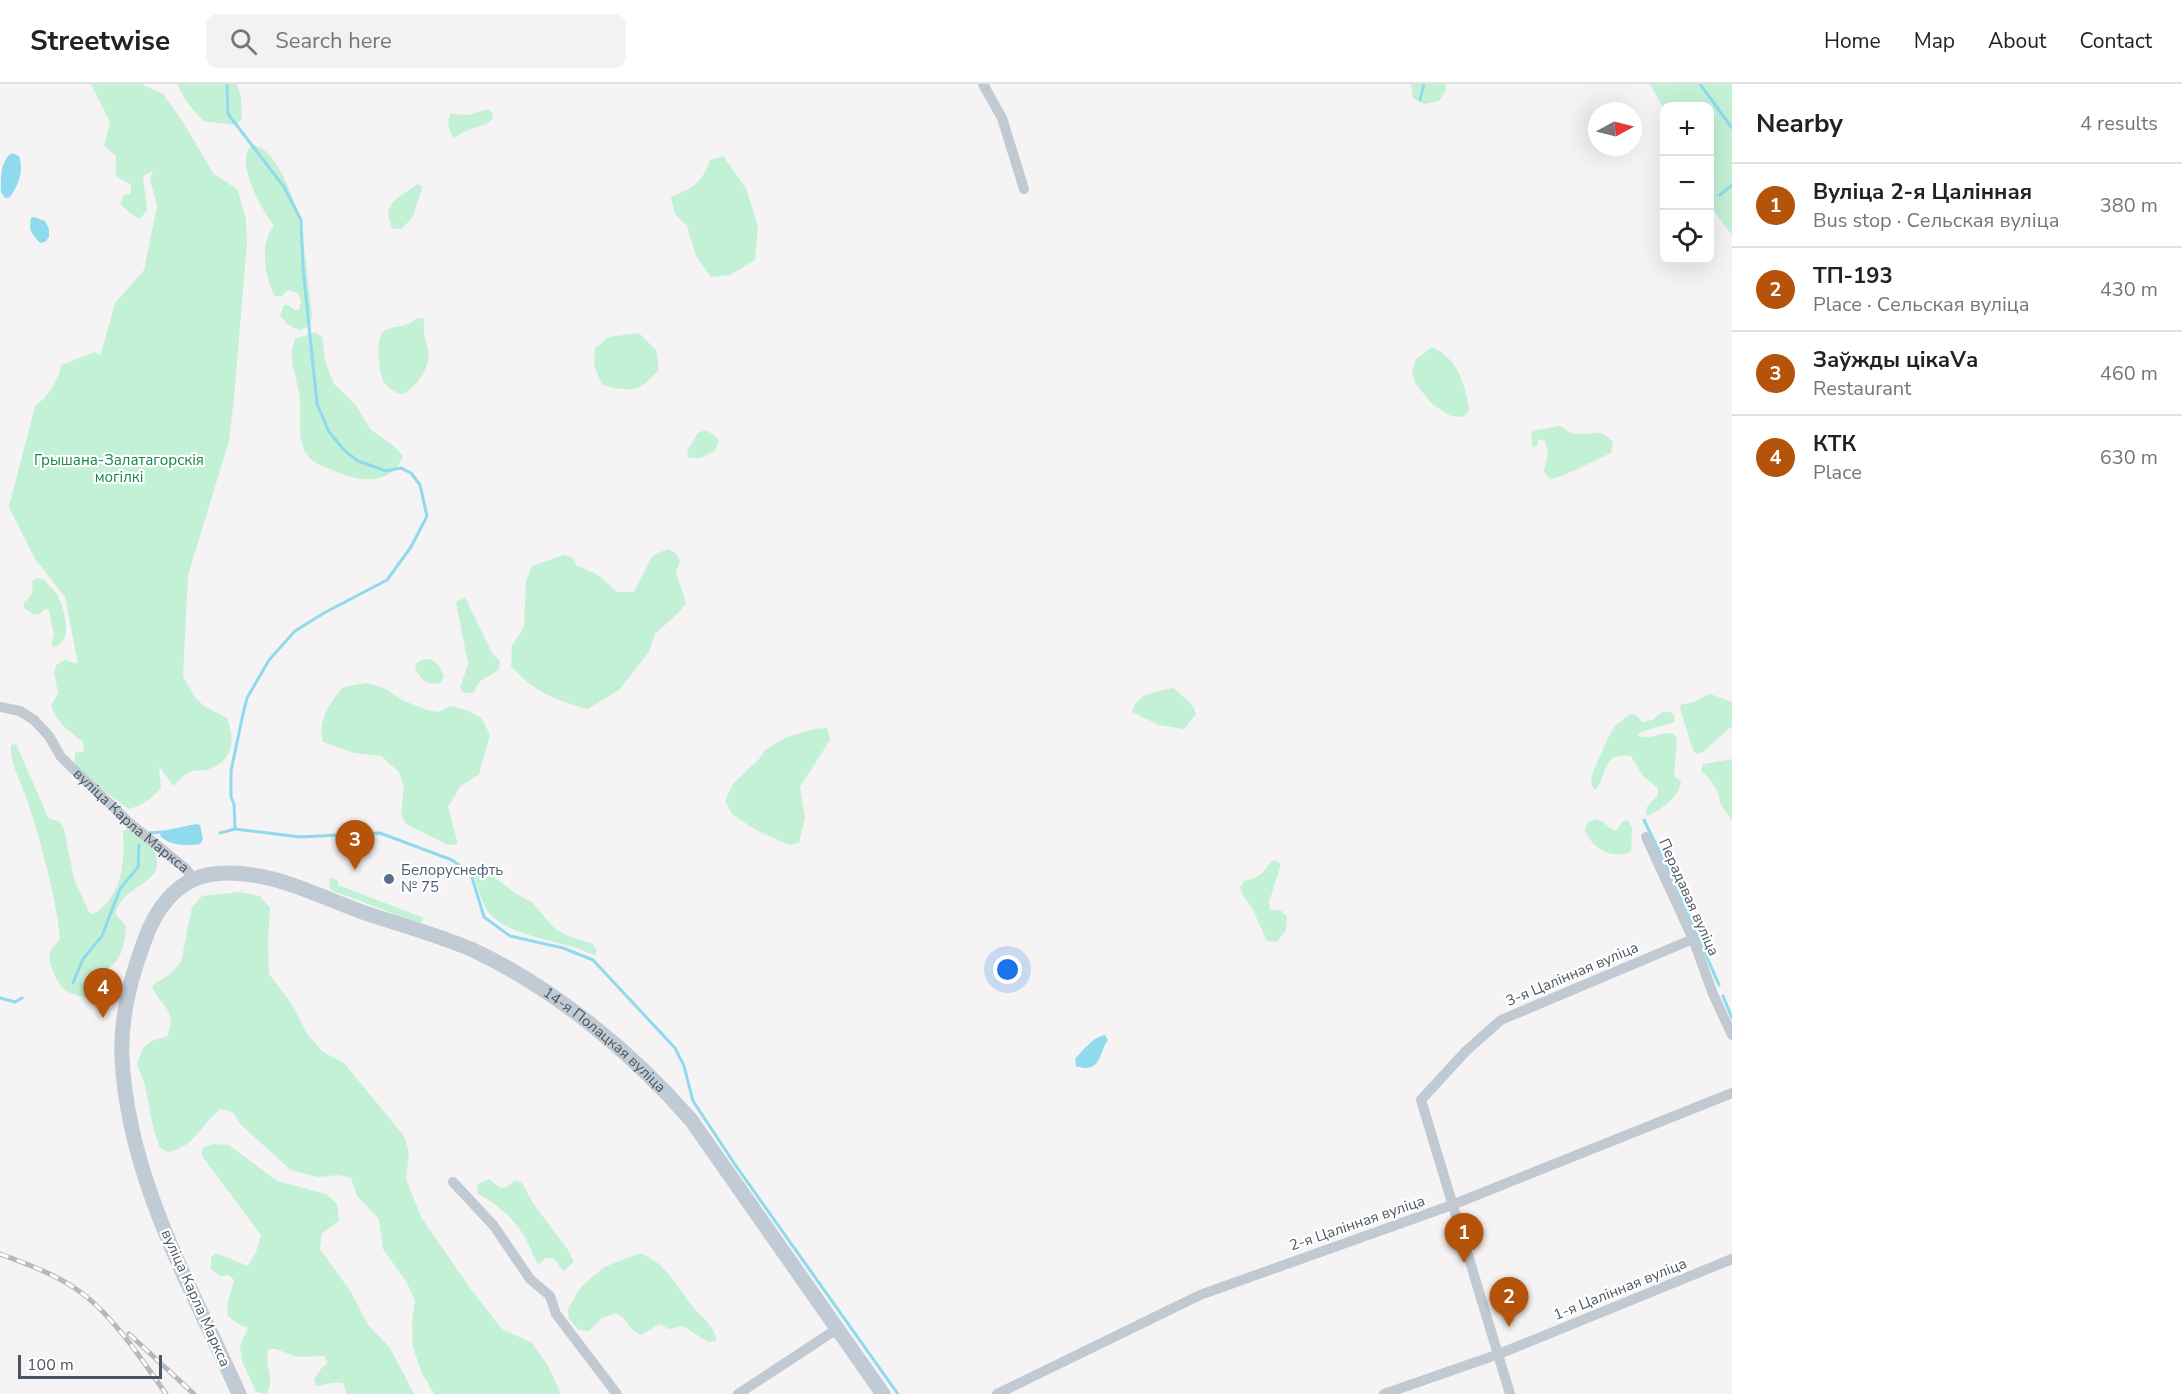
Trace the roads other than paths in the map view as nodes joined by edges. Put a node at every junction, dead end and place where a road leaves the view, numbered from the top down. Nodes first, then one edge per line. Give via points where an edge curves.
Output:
1 (983, 84) edge
2 (1024, 189) dead end
3 (0, 707) edge
4 (1646, 837) dead end
5 (194, 879) junction
6 (1693, 939) junction
7 (1732, 1035) edge
8 (1732, 1094) edge
9 (453, 1182) dead end
10 (1452, 1205) junction
11 (1732, 1260) edge
12 (837, 1329) junction
13 (1499, 1354) junction
14 (239, 1394) edge
15 (617, 1394) edge
16 (738, 1394) edge
17 (883, 1394) edge
18 (997, 1394) edge
19 (1384, 1394) edge
20 (1510, 1394) edge

1 - 2 street via 1002,118
3 - 5 street, вуліца Карла Маркса via 20,711 34,720 61,757
4 - 6 street, Перадавая вуліца
5 - 12 main road, 14-я Полацкая вуліца via 228,873 287,883 471,949 564,1006 661,1086 691,1120
5 - 14 main road, вуліца Карла Маркса via 169,896 147,934 131,975 122,1058 144,1177
6 - 7 street, Перадавая вуліца
6 - 10 street, 3-я Цалінная вуліца via 1502,1020 1421,1100
8 - 10 street, 2-я Цалінная вуліца
9 - 15 street via 494,1226 530,1279 550,1296 556,1314
10 - 13 street
10 - 18 street, 2-я Цалінная вуліца via 1200,1296
11 - 13 street, 1-я Цалінная вуліца
12 - 16 street
12 - 17 main road, 14-я Полацкая вуліца
13 - 19 street, 1-я Цалінная вуліца
13 - 20 street

